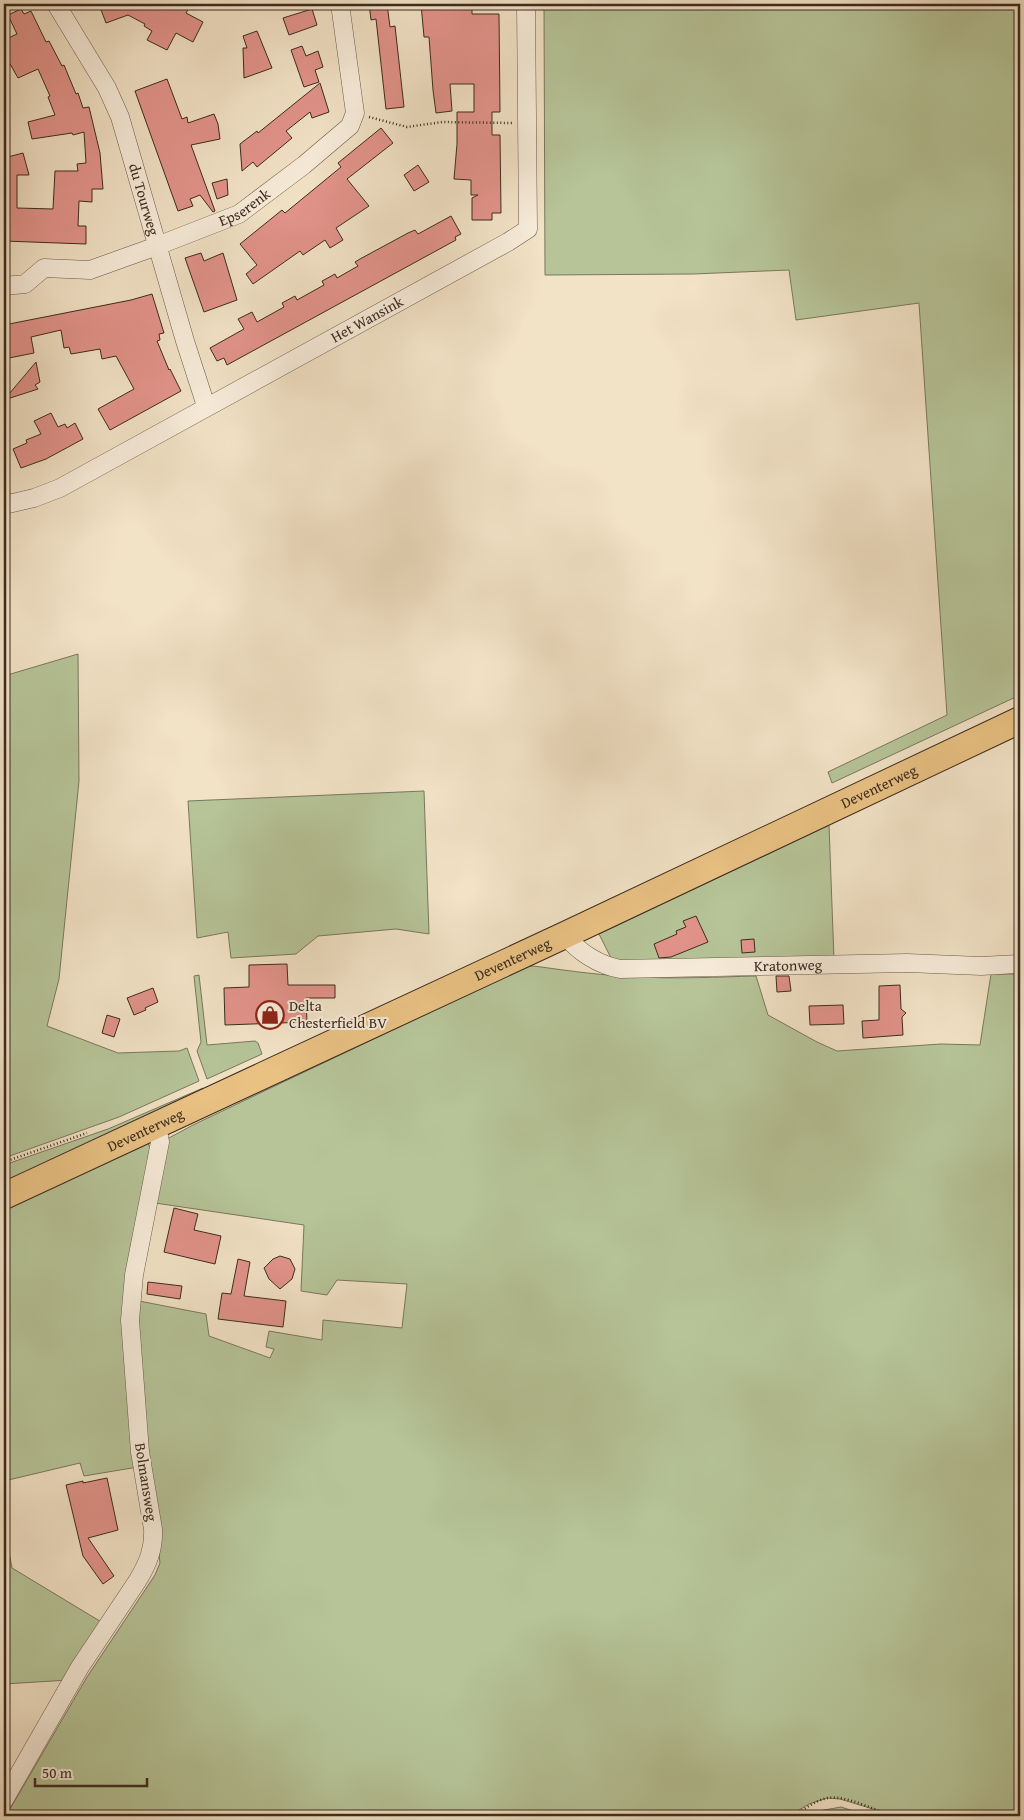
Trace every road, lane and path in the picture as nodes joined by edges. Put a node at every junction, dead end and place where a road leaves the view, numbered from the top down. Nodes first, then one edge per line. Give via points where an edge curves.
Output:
1 (56, 4) edge
2 (340, 4) edge
3 (526, 4) edge
4 (355, 113) junction
5 (528, 123) junction
6 (157, 246) junction
7 (4, 286) edge
8 (206, 406) junction
9 (4, 505) edge
10 (1020, 720) edge
11 (565, 935) junction
12 (1020, 964) edge
13 (156, 1126) junction
14 (4, 1196) edge
15 (4, 1800) edge
16 (793, 1816) edge
17 (892, 1816) edge

1 - 6 street, du Tourweg via 107,88 120,117
2 - 4 street
3 - 5 street, Het Wansink
4 - 5 path via 407,127 442,122
4 - 6 street, Epserenk via 350,126 240,214
5 - 8 street, Het Wansink via 528,229
6 - 7 street, Epserenk via 90,270 44,268 25,284
6 - 8 street, du Tourweg
8 - 9 street, Het Wansink via 60,488
10 - 11 main road, Deventerweg
11 - 12 street, Kratonweg via 589,956 620,969
11 - 13 main road, Deventerweg
13 - 14 main road, Deventerweg
13 - 15 street, Bolmansweg via 160,1142 134,1275 130,1320 140,1452 153,1529 151,1553 146,1567 80,1667
16 - 17 path via 828,1798 845,1800

